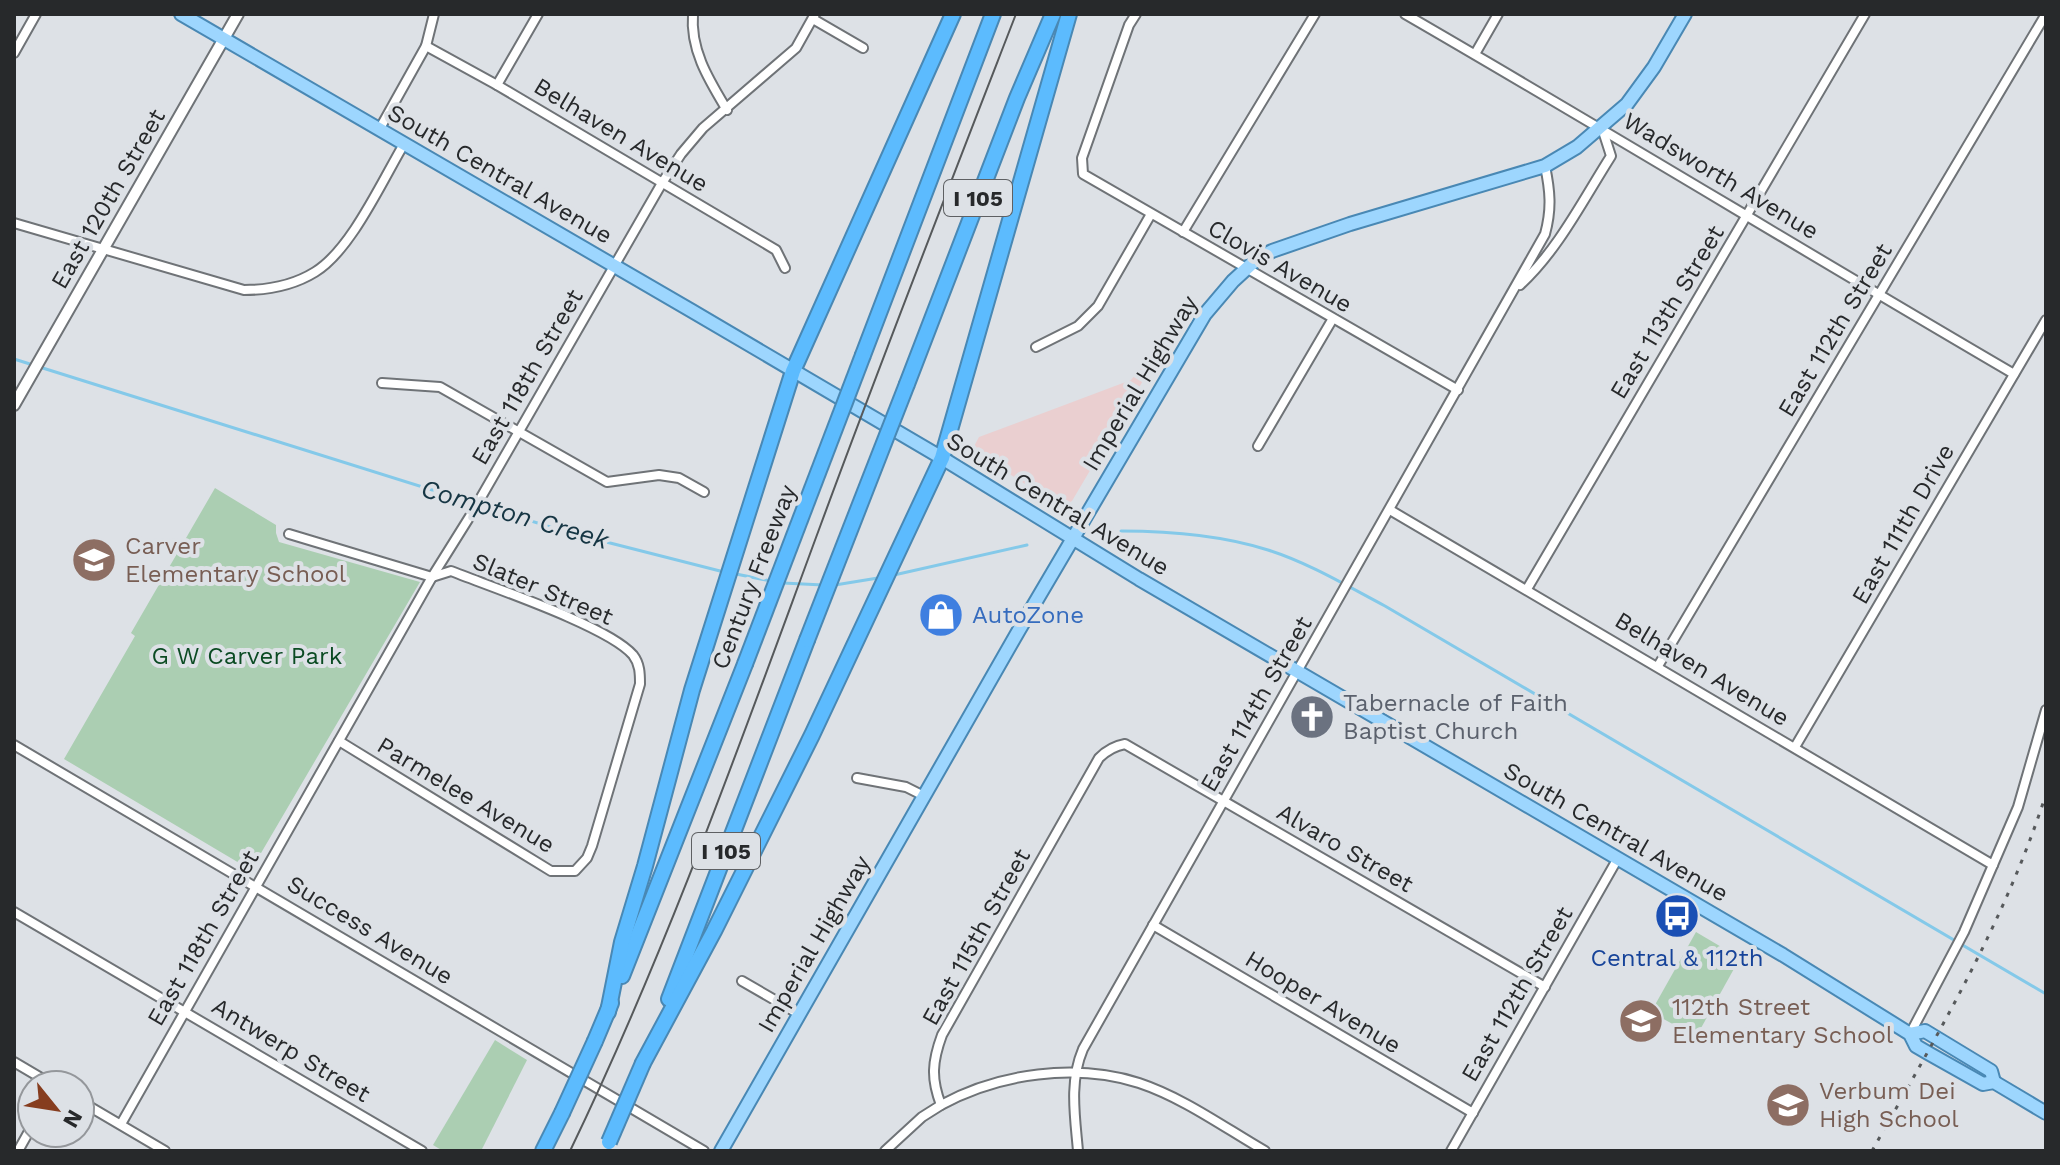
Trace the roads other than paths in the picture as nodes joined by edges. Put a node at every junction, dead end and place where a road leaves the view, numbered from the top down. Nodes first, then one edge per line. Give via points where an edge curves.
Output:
1 (36, 14) edge
2 (181, 14) edge
3 (238, 14) edge
4 (434, 14) edge
5 (538, 14) edge
6 (693, 14) edge
7 (953, 14) edge
8 (993, 14) edge
9 (1053, 14) edge
10 (1069, 14) edge
11 (1136, 14) edge
12 (1315, 14) edge
13 (1405, 14) edge
14 (1498, 14) edge
15 (1685, 14) edge
16 (1865, 14) edge
17 (2046, 14) edge
18 (814, 16) edge
19 (223, 39) junction
20 (426, 46) junction
21 (863, 48) dead end
22 (14, 53) edge
23 (1475, 54) junction
24 (497, 85) junction
25 (727, 110) junction
26 (1602, 128) junction
27 (379, 130) junction
28 (404, 144) junction
29 (1545, 166) junction
30 (662, 183) junction
31 (1151, 214) junction
32 (1746, 216) junction
33 (14, 223) edge
34 (1183, 232) junction
35 (103, 250) junction
36 (614, 266) junction
37 (785, 268) dead end
38 (1245, 269) junction
39 (1516, 289) junction
40 (1879, 295) junction
41 (1332, 320) junction
42 (2046, 320) edge
43 (1036, 347) dead end
44 (793, 371) junction
45 (2014, 374) junction
46 (382, 383) dead end
47 (1458, 390) junction
48 (14, 405) edge
49 (518, 432) junction
50 (1258, 446) dead end
51 (942, 458) junction
52 (704, 492) dead end
53 (1390, 510) junction
54 (289, 534) dead end
55 (1073, 539) junction
56 (432, 577) junction
57 (1527, 589) junction
58 (1658, 666) junction
59 (1298, 671) junction
60 (2046, 710) edge
61 (339, 741) junction
62 (1125, 744) joint
63 (14, 745) edge
64 (1795, 747) junction
65 (857, 778) dead end
66 (924, 796) junction
67 (1224, 801) junction
68 (1618, 858) junction
69 (1993, 865) junction
70 (575, 871) joint
71 (256, 886) junction
72 (14, 912) edge
73 (1153, 925) junction
74 (742, 981) dead end
75 (1545, 987) junction
76 (184, 1011) junction
77 (608, 1012) junction
78 (799, 1014) junction
79 (1910, 1034) junction
80 (643, 1063) junction
81 (1075, 1074) junction
82 (941, 1105) junction
83 (96, 1110) edge
84 (1473, 1113) junction
85 (2046, 1113) edge
86 (121, 1124) junction
87 (606, 1146) edge
88 (165, 1151) edge
89 (422, 1151) edge
90 (543, 1151) edge
91 (704, 1151) edge
92 (721, 1151) edge
93 (885, 1151) edge
94 (1078, 1151) edge
95 (1265, 1151) edge
96 (1451, 1151) edge

1 - 22 street
2 - 19 main road, South Central Avenue
3 - 19 street, East 120th Street
4 - 20 street
5 - 24 street
6 - 25 street via 701,64
7 - 44 highway
8 - 77 highway, Century Freeway / I 105, bridge
9 - 80 highway, I 105, bridge
10 - 51 highway
11 - 31 street, Clovis Avenue via 1082,158 1083,174
12 - 34 street
13 - 23 street, Wadsworth Avenue
14 - 23 street
15 - 26 main road, Imperial Highway via 1654,67
16 - 32 street, East 113th Street
17 - 40 street, East 112th Street
18 - 21 street
18 - 25 street, East 118th Street via 796,48
19 - 27 main road, South Central Avenue
19 - 35 street, East 120th Street
20 - 24 street, Belhaven Avenue
20 - 27 street
23 - 26 street, Wadsworth Avenue
24 - 30 street, Belhaven Avenue
25 - 30 street, East 118th Street via 703,128
26 - 29 main road, Imperial Highway
26 - 32 street, Wadsworth Avenue
26 - 39 street, East 114th Street via 1611,156 1553,247
27 - 28 main road, South Central Avenue
28 - 35 street via 342,247 316,271 295,281 244,290
28 - 36 main road, South Central Avenue
29 - 38 main road, Imperial Highway via 1291,243
29 - 39 street, East 114th Street via 1551,212
30 - 36 street, East 118th Street
30 - 37 street, Belhaven Avenue via 776,250
31 - 34 street, Clovis Avenue
31 - 43 street via 1098,306 1078,326
32 - 40 street, Wadsworth Avenue
32 - 57 street, East 113th Street
33 - 35 street
34 - 38 street, Clovis Avenue
35 - 48 street, East 120th Street
36 - 44 main road, South Central Avenue
36 - 49 street, East 118th Street
38 - 41 street, Clovis Avenue
38 - 55 main road, Imperial Highway via 1205,314
39 - 47 street, East 114th Street
40 - 45 street, Wadsworth Avenue
40 - 58 street, East 112th Street
41 - 47 street, Clovis Avenue
41 - 50 street
42 - 45 street, East 111th Drive
44 - 51 main road, South Central Avenue
44 - 77 highway via 692,690 622,942
45 - 64 street, East 111th Drive
46 - 49 street via 440,387
47 - 53 street, East 114th Street
49 - 52 street via 607,482 659,475 679,478
49 - 56 street, East 118th Street
51 - 55 main road, South Central Avenue
51 - 80 highway via 812,735
53 - 57 street, Belhaven Avenue
53 - 59 street, East 114th Street
54 - 56 street, Slater Street
55 - 59 main road, South Central Avenue
55 - 66 main road, Imperial Highway
56 - 61 street, East 118th Street
56 - 70 street, Slater Street via 451,571 584,625 636,659 640,684 592,846
57 - 58 street, Belhaven Avenue
58 - 64 street, Belhaven Avenue
59 - 67 street, East 114th Street
59 - 68 main road, South Central Avenue
60 - 69 street via 2018,807
61 - 70 street, Parmelee Avenue via 551,871
61 - 71 street, East 118th Street
62 - 67 street, Alvaro Street
62 - 82 street, East 115th Street via 1099,758 942,1035 932,1070
63 - 71 street, Success Avenue
64 - 69 street, Belhaven Avenue
65 - 66 street via 906,787
66 - 78 main road, Imperial Highway
67 - 73 street, East 114th Street
67 - 75 street, Alvaro Street
68 - 75 street, East 112th Street
68 - 79 main road, South Central Avenue
69 - 79 street
71 - 76 street, East 118th Street
71 - 91 street, Success Avenue
72 - 76 street, Antwerp Street
73 - 81 street, East 114th Street via 1083,1049
73 - 84 street, Hooper Avenue
74 - 78 street
75 - 84 street, East 112th Street
76 - 86 street, East 118th Street
76 - 89 street, Antwerp Street
77 - 90 highway, Century Freeway / I 105, bridge
78 - 92 main road, Imperial Highway
79 - 85 main road, South Central Avenue via 1928,1053 1983,1084 1994,1082
80 - 87 highway, I 105, bridge
81 - 82 street via 987,1084
81 - 94 street, East 114th Street
81 - 95 street via 1141,1084
82 - 93 street
83 - 86 street
84 - 96 street, East 112th Street
86 - 88 street

